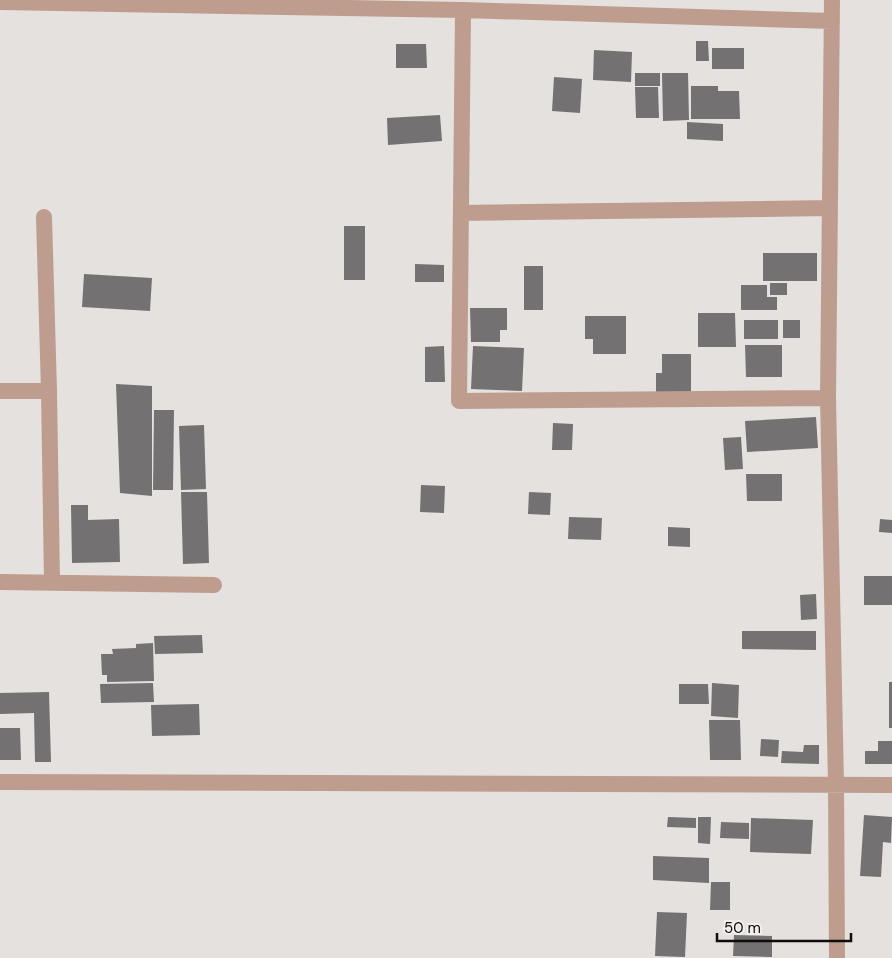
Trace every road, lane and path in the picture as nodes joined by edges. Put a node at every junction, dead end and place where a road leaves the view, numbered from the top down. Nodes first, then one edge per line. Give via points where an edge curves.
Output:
1 (832, 0) edge
2 (0, 2) edge
3 (464, 10) junction
4 (832, 21) junction
5 (830, 208) junction
6 (461, 213) junction
7 (44, 217) dead end
8 (0, 391) edge
9 (49, 391) junction
10 (828, 398) junction
11 (0, 582) edge
12 (52, 582) junction
13 (214, 585) dead end
14 (0, 782) edge
15 (836, 784) junction
16 (892, 785) edge
17 (836, 958) edge

1 - 4 street
2 - 3 street
3 - 4 street
3 - 6 street
4 - 5 street
5 - 6 street
5 - 10 street
6 - 10 street via 459,401
7 - 9 street
8 - 9 street
9 - 12 street
10 - 15 street
11 - 12 street
12 - 13 street
14 - 15 street
15 - 16 street
15 - 17 street

